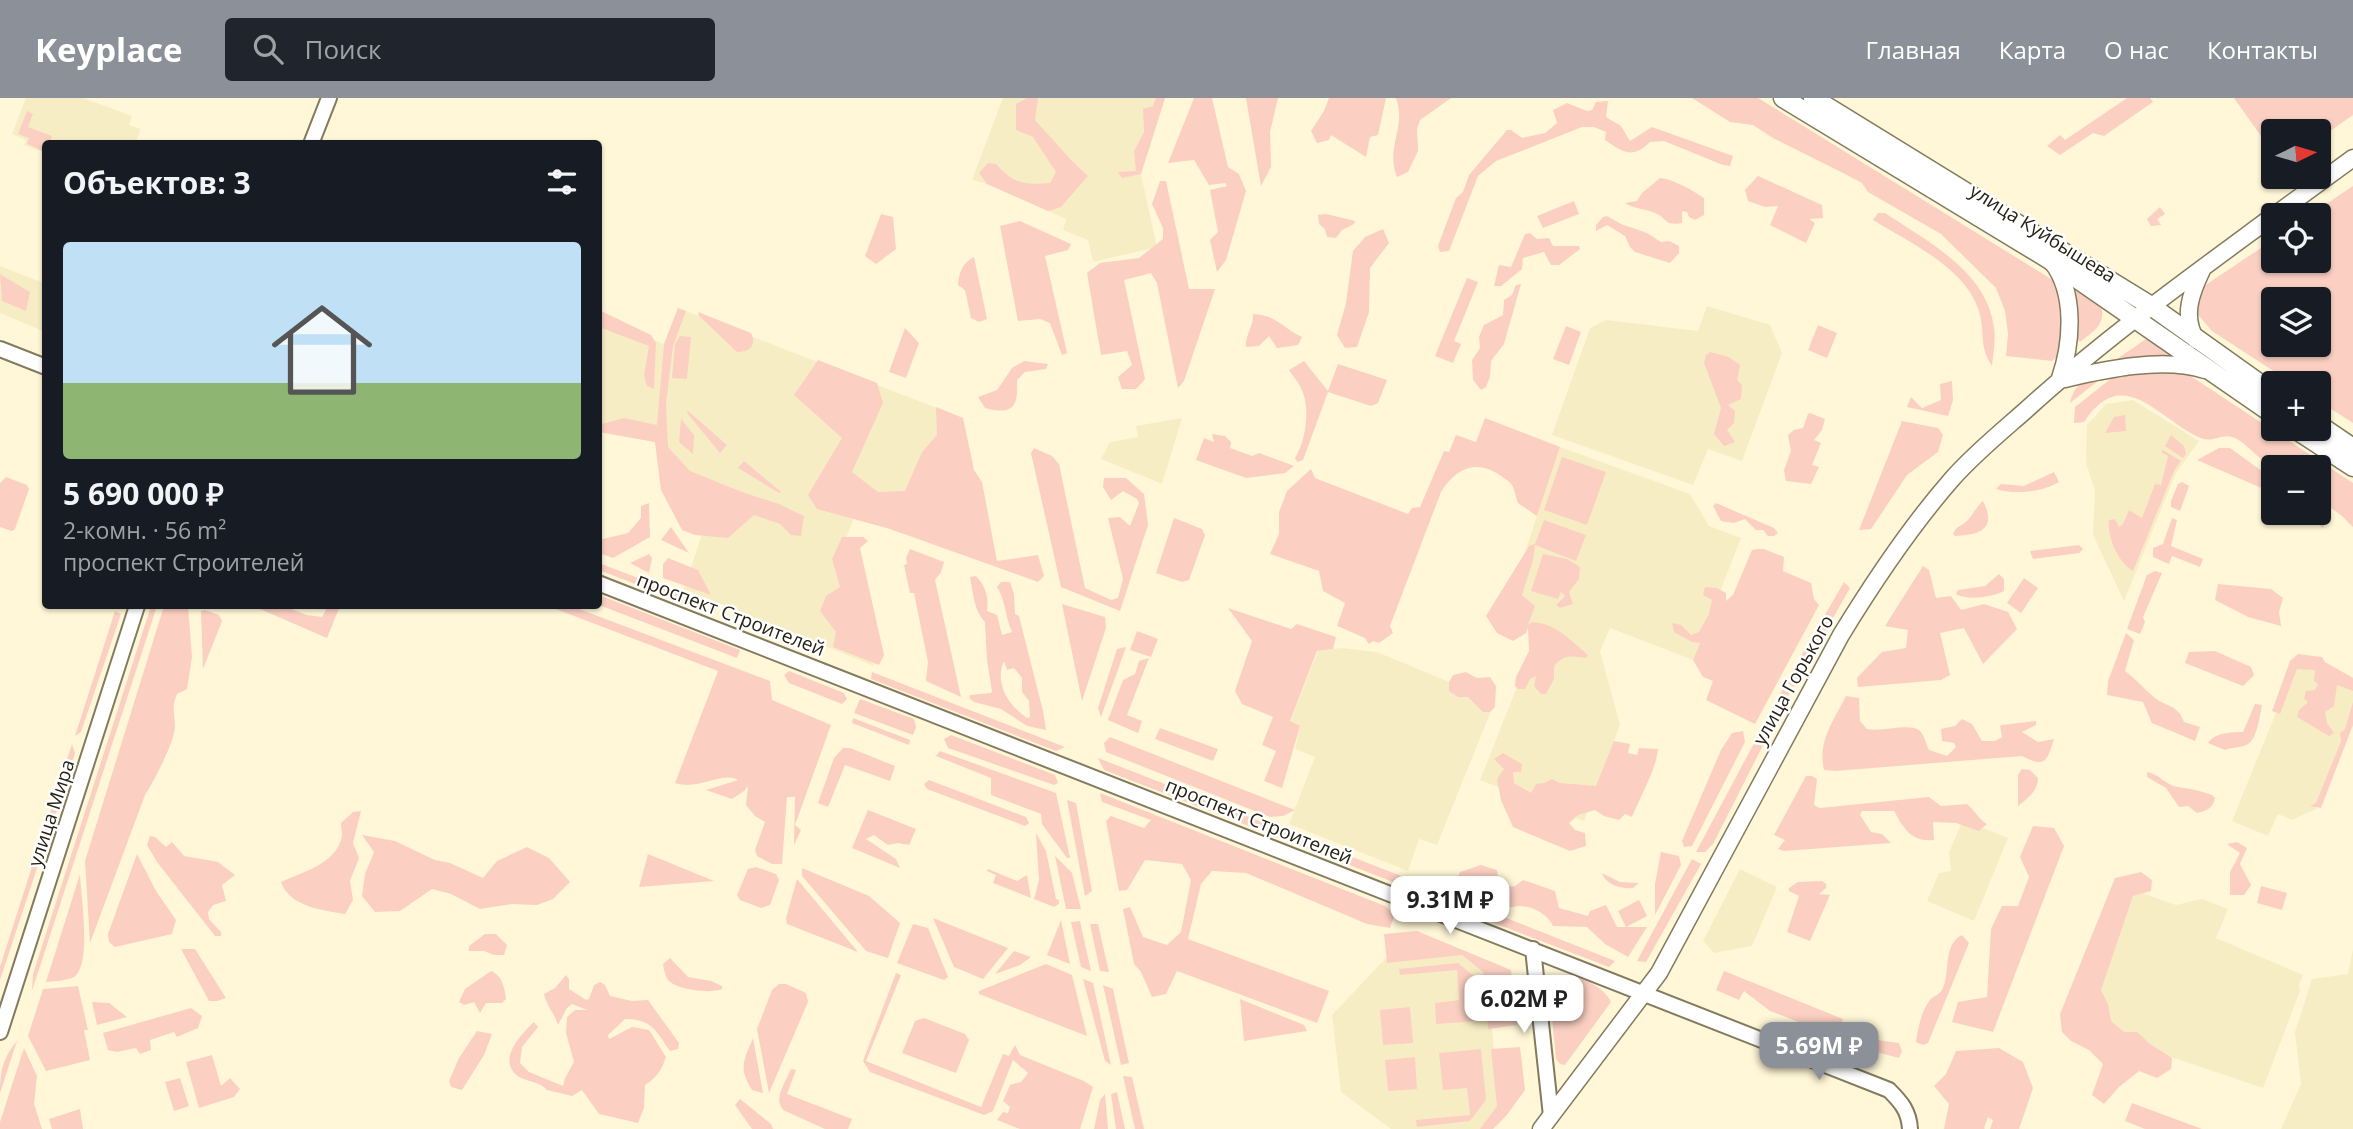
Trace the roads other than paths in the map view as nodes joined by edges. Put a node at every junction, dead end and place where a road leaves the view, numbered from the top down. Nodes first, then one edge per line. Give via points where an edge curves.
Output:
1 (329, 98) edge
2 (1783, 98) edge
3 (1814, 98) edge
4 (313, 140) edge
5 (2353, 158) edge
6 (2292, 203) edge
7 (2261, 226) edge
8 (2050, 260) junction
9 (2203, 268) junction
10 (2143, 312) junction
11 (2196, 340) junction
12 (0, 349) edge
13 (42, 365) edge
14 (2207, 370) junction
15 (2059, 380) junction
16 (2261, 385) edge
17 (2261, 406) edge
18 (2331, 433) edge
19 (2313, 441) edge
20 (2353, 448) edge
21 (2353, 467) edge
22 (602, 585) edge
23 (136, 609) edge
24 (1534, 950) junction
25 (1643, 992) junction
26 (0, 1032) edge
27 (1546, 1122) edge
28 (1910, 1129) edge

1 - 4 main road
2 - 8 highway, улица Куйбышева
3 - 10 highway, улица Куйбышева
5 - 6 main road, улица Горького
7 - 9 main road, улица Горького
8 - 10 highway, улица Куйбышева
8 - 15 main road via 2059,271 2068,307 2068,348
9 - 10 main road, улица Горького
9 - 11 main road via 2191,292 2188,316
10 - 11 highway, улица Куйбышева
10 - 14 highway, улица Куйбышева
10 - 15 main road, улица Горького
11 - 16 highway, улица Куйбышева
12 - 13 main road
14 - 15 main road via 2166,365
14 - 17 highway, улица Куйбышева
15 - 25 main road, улица Горького via 1952,479 1866,594 1659,972
18 - 20 highway
19 - 21 highway
22 - 24 main road, проспект Строителей
23 - 26 main road, улица Мира
24 - 25 main road, проспект Строителей
24 - 27 main road
25 - 27 main road, улица Горького
25 - 28 main road, проспект Строителей via 1889,1090 1902,1102

